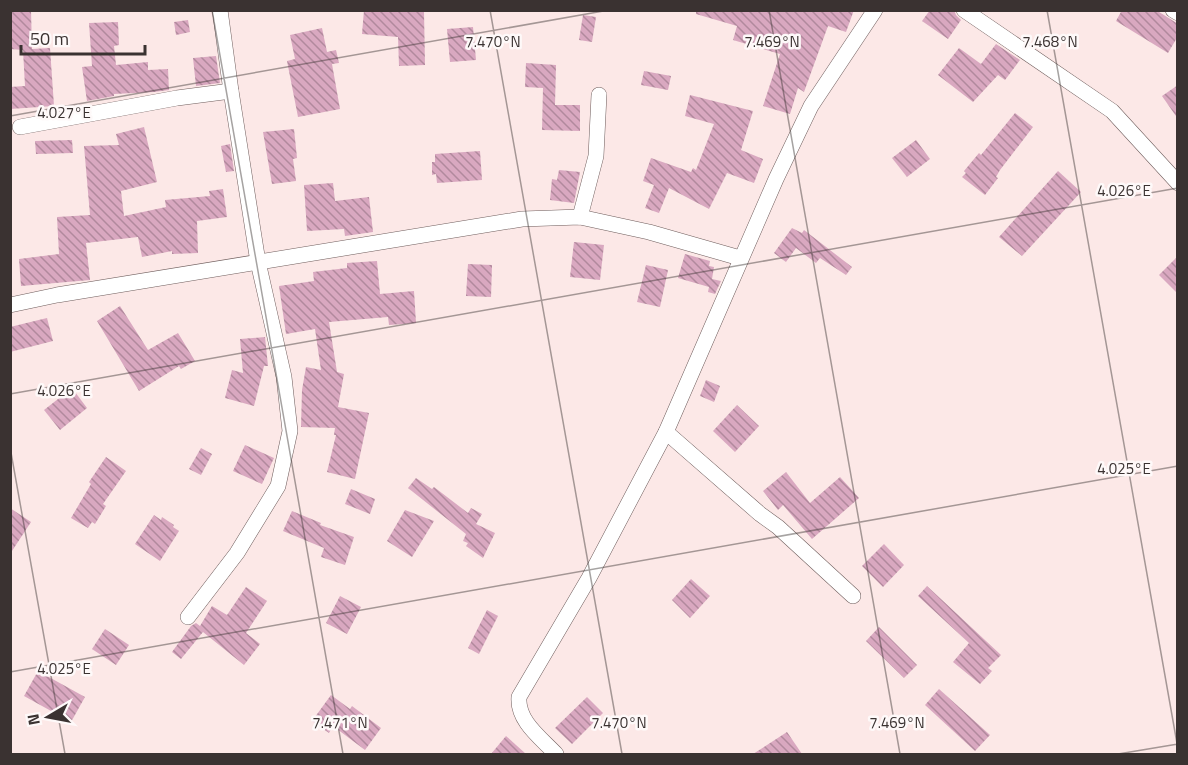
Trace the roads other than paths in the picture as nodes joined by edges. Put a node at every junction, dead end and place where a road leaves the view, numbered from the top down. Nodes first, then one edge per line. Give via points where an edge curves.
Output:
1 (220, 10) edge
2 (875, 10) edge
3 (964, 10) edge
4 (1173, 10) edge
5 (1178, 14) edge
6 (231, 91) junction
7 (599, 94) dead end
8 (20, 127) dead end
9 (1178, 183) edge
10 (580, 217) junction
11 (740, 258) junction
12 (258, 262) junction
13 (10, 305) edge
14 (666, 432) junction
15 (853, 596) dead end
16 (188, 617) dead end
17 (556, 754) edge

1 - 6 street
2 - 11 street via 811,106
3 - 9 street via 1112,111
4 - 5 street
6 - 8 street
6 - 12 street
7 - 10 street via 596,156
10 - 11 street
10 - 12 street via 522,219
11 - 14 street
12 - 13 street
12 - 16 street via 284,377 290,431 278,486 237,552
14 - 15 street
14 - 17 street via 589,578 519,697 518,708 523,718

